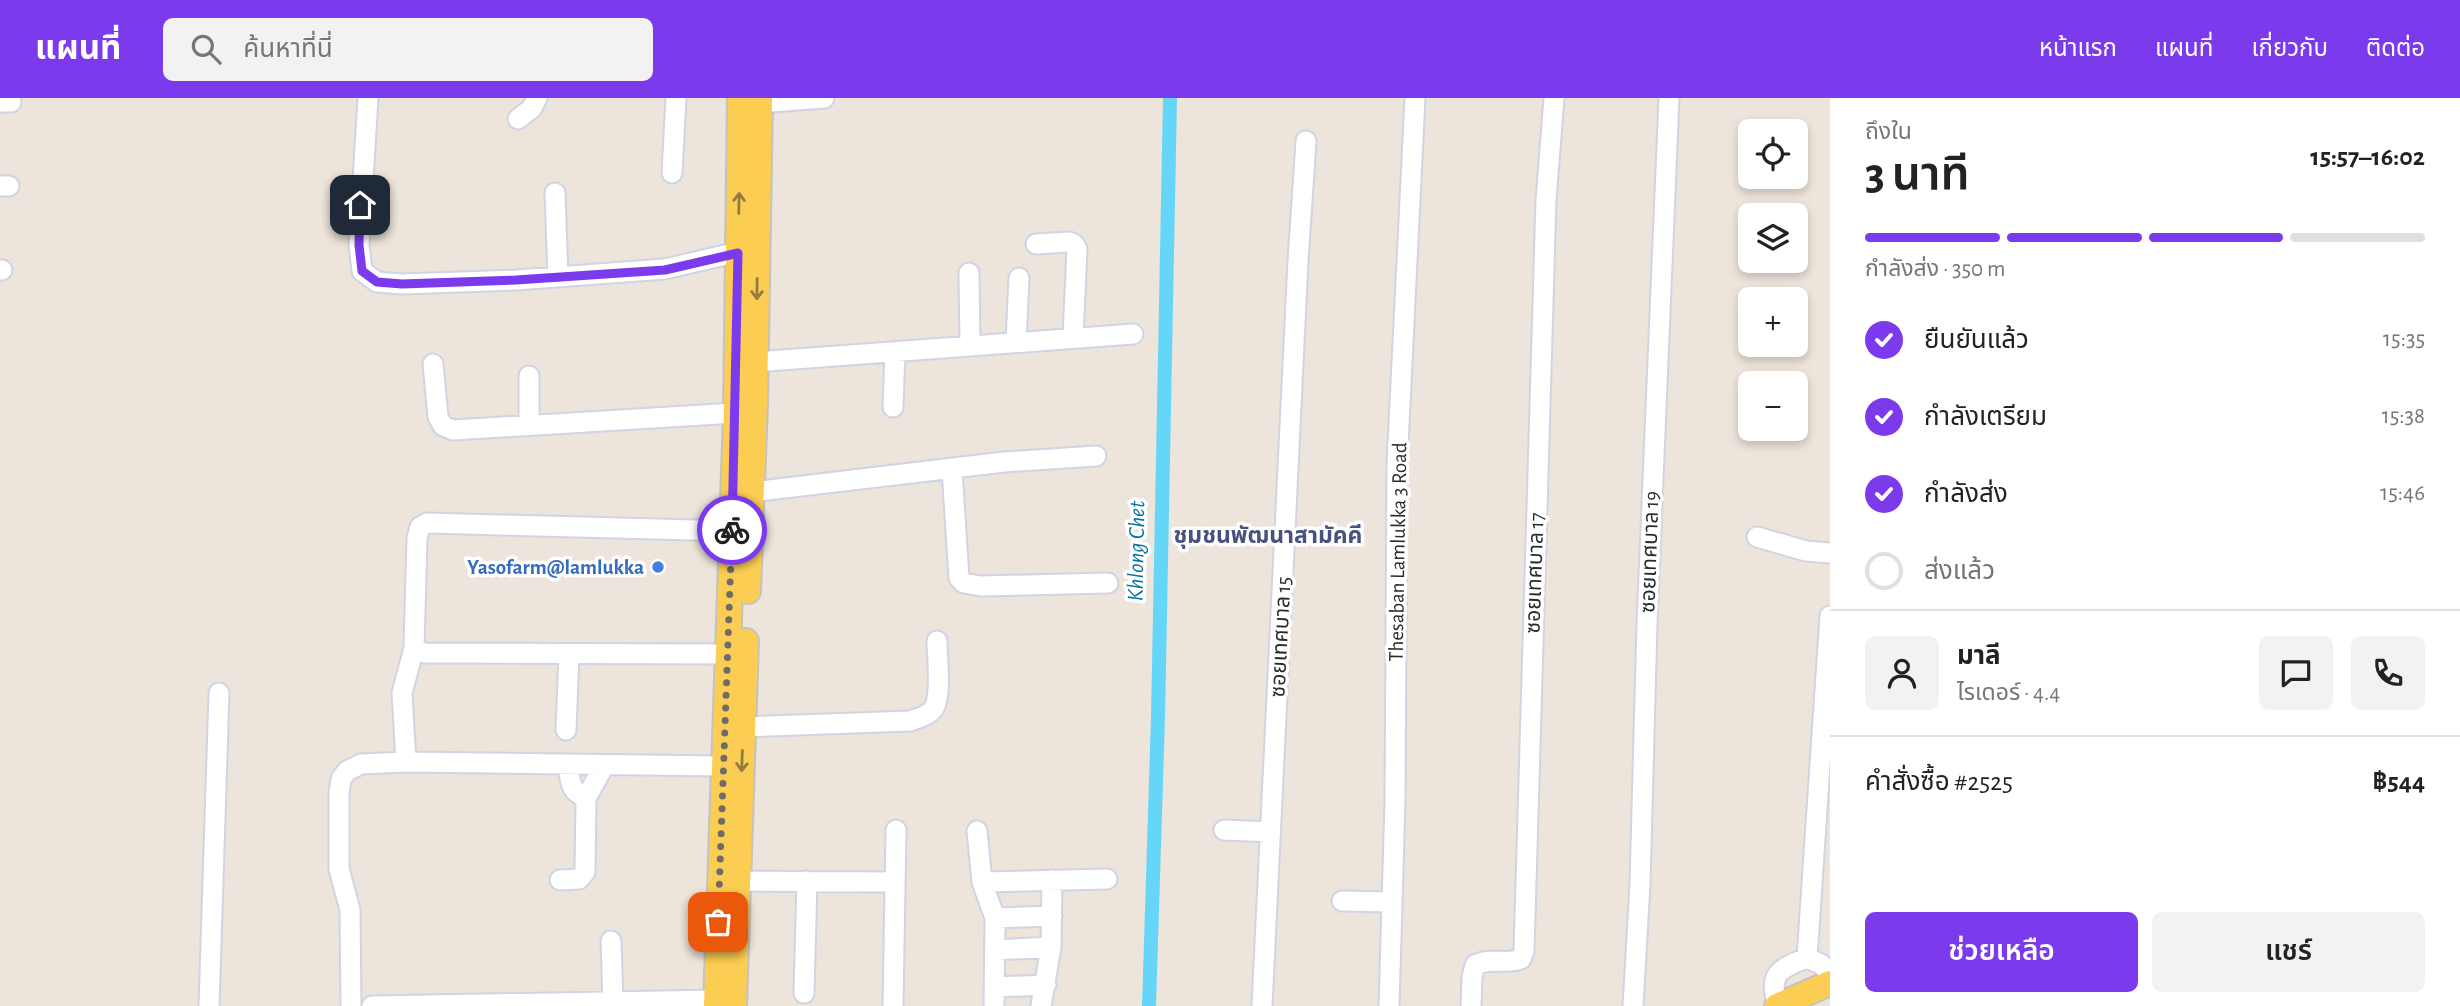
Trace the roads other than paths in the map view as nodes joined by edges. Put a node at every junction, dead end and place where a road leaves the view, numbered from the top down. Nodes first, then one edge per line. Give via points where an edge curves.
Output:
1 (368, 98) edge
2 (537, 98) edge
3 (676, 98) edge
4 (824, 98) edge
5 (1415, 98) edge
6 (1554, 98) edge
7 (1670, 98) edge
8 (753, 100) edge
9 (518, 119) dead end
10 (1306, 141) dead end
11 (672, 173) dead end
12 (555, 193) dead end
13 (1036, 244) dead end
14 (738, 253) junction
15 (970, 273) dead end
16 (558, 277) junction
17 (1019, 278) dead end
18 (1133, 334) dead end
19 (1073, 338) junction
20 (1016, 342) junction
21 (970, 346) junction
22 (895, 352) junction
23 (755, 362) junction
24 (433, 364) dead end
25 (529, 376) dead end
26 (893, 407) dead end
27 (736, 413) junction
28 (529, 425) junction
29 (1096, 456) dead end
30 (952, 469) junction
31 (751, 492) junction
32 (732, 531) junction
33 (1757, 537) dead end
34 (1830, 553) edge
35 (1108, 583) dead end
36 (1830, 616) edge
37 (937, 641) dead end
38 (414, 648) junction
39 (569, 654) junction
40 (729, 654) junction
41 (219, 693) dead end
42 (743, 727) junction
43 (566, 730) dead end
44 (406, 762) junction
45 (568, 766) junction
46 (604, 766) junction
47 (722, 766) junction
48 (586, 798) junction
49 (896, 830) dead end
50 (1224, 830) dead end
51 (977, 831) dead end
52 (1271, 832) junction
53 (1107, 879) dead end
54 (560, 880) dead end
55 (1052, 880) junction
56 (738, 881) junction
57 (807, 881) junction
58 (895, 882) junction
59 (982, 882) junction
60 (1342, 901) dead end
61 (1392, 902) junction
62 (1052, 916) junction
63 (995, 918) junction
64 (611, 941) dead end
65 (1051, 947) junction
66 (995, 950) junction
67 (1807, 958) junction
68 (1830, 974) edge
69 (1830, 983) edge
70 (1046, 985) junction
71 (804, 993) dead end
72 (995, 997) edge
73 (613, 1002) junction
74 (722, 1004) edge
75 (530, 1005) edge
76 (209, 1006) edge
77 (351, 1006) edge
78 (372, 1006) edge
79 (893, 1006) edge
80 (1041, 1006) edge
81 (1262, 1006) edge
82 (1389, 1006) edge
83 (1471, 1006) edge
84 (1633, 1006) edge
85 (1777, 1006) edge

1 - 16 street via 359,245 362,271 377,282 402,284
2 - 9 street
3 - 11 street
4 - 8 street
5 - 61 street, Thesaban Lamlukka 3 Road via 1397,466
6 - 83 street, ซอยเทศบาล 17 via 1546,214 1524,951 1515,961 1475,965
7 - 84 street, ซอยเทศบาล 19
14 -> 8 main road
8 -> 23 main road
10 - 52 street, ซอยเทศบาล 15
12 - 16 street
13 - 19 street via 1069,243 1077,249
14 - 16 street via 665,270
14 - 27 main road
15 - 21 street
17 - 20 street
18 - 19 street
19 - 20 street
20 - 21 street
21 - 22 street
22 - 23 street
22 - 26 street
23 - 31 main road
24 - 28 street via 438,417 443,426 453,430
25 - 28 street
27 - 28 street
27 - 32 main road
29 - 30 street
30 - 31 street
30 - 35 street via 958,578 964,583
31 - 42 main road
32 - 38 street via 427,523 420,527 417,538
32 - 40 main road
33 - 34 street
36 - 67 street
37 - 42 street via 937,694 934,709 925,715 910,721
38 - 39 street via 424,653
38 - 44 street via 402,693
39 - 40 street
39 - 43 street
40 - 47 main road
41 - 76 street
42 -> 56 main road
44 - 45 street
44 - 77 street via 361,764 341,779 339,869 350,909
45 - 46 street
45 - 48 street via 571,786
46 - 47 street
46 - 48 street
47 - 74 main road
48 - 54 street via 585,872 579,879
49 - 58 street
50 - 52 street
51 - 59 street
52 - 81 street, ซอยเทศบาล 15
53 - 55 street
55 - 59 street
55 - 62 street
56 - 57 street
56 - 74 main road
57 - 58 street
57 - 71 street
58 - 79 street
59 - 63 street
60 - 61 street
61 - 82 street, Thesaban Lamlukka 3 Road
62 - 63 street
62 - 65 street
63 - 66 street
64 - 73 street
65 - 66 street
65 - 70 street
66 - 72 street
67 - 68 street
67 - 85 street via 1779,972 1774,981
69 - 85 main road
70 - 72 street
70 - 80 street
73 - 74 street
73 - 75 street
75 - 78 street

